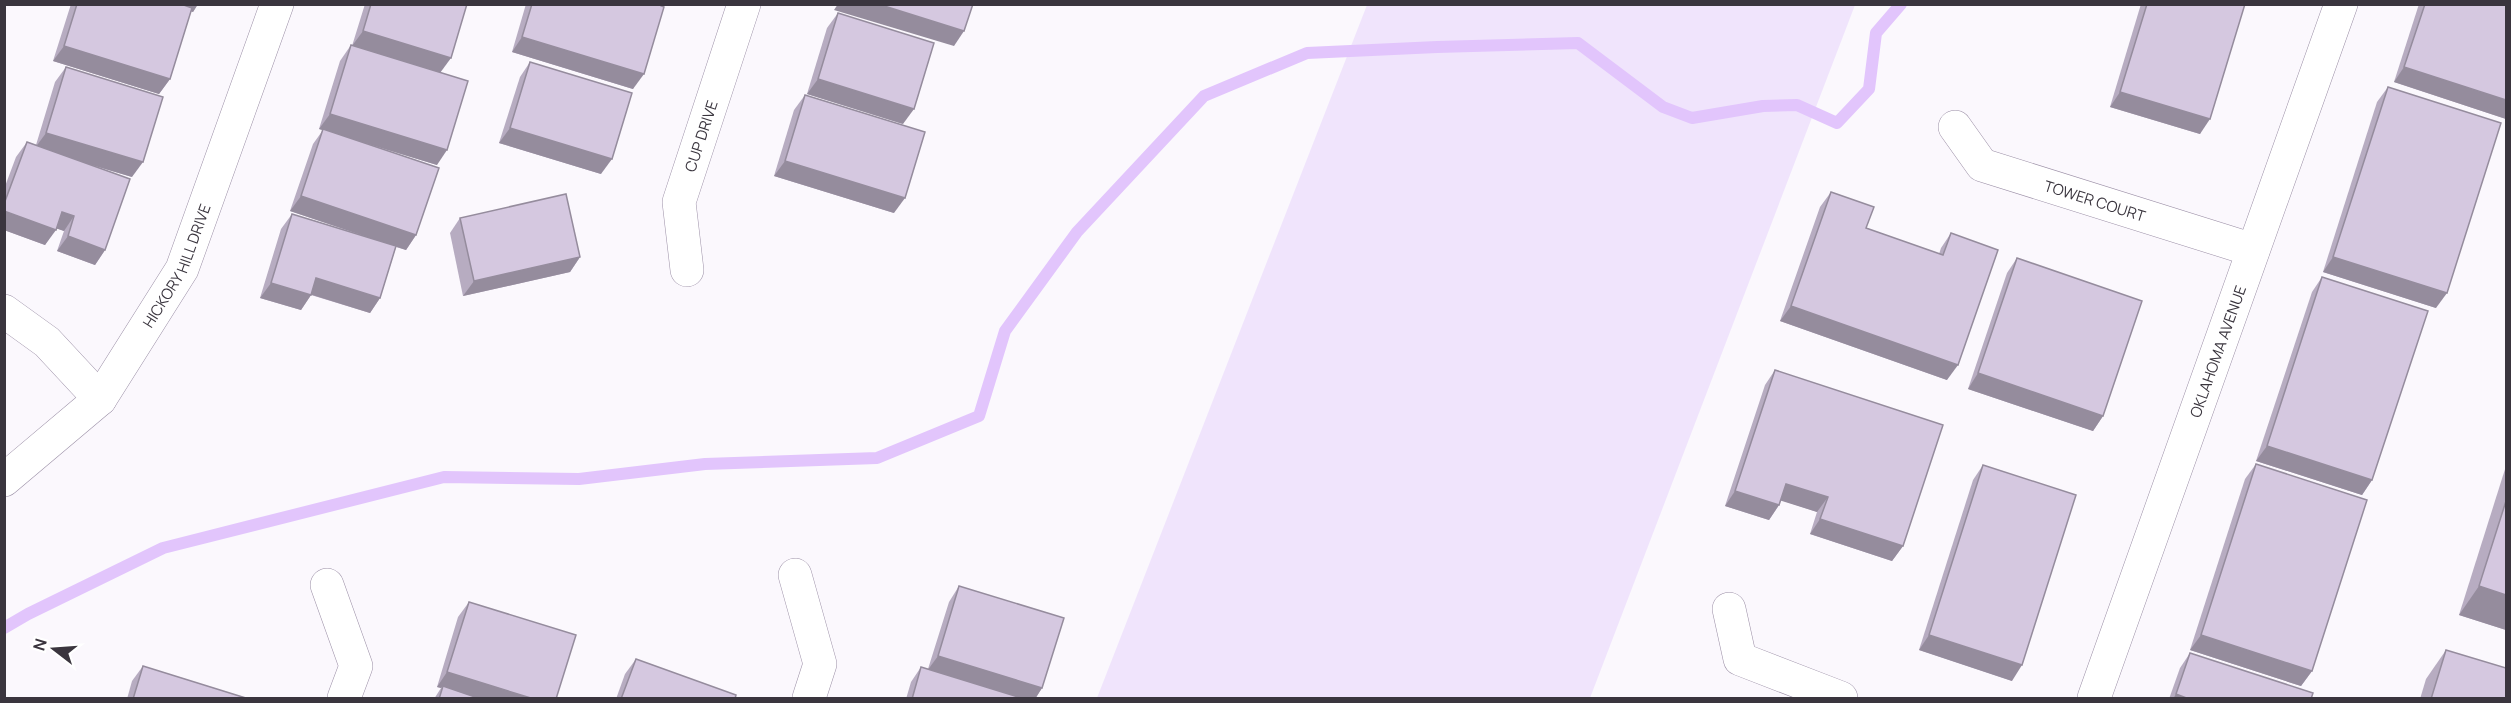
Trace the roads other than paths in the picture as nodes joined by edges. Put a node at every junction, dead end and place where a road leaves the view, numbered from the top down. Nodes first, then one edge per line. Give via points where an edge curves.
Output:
1 (277, 4) edge
2 (744, 4) edge
3 (2341, 4) edge
4 (1955, 127) dead end
5 (2253, 250) junction
6 (687, 270) dead end
7 (4, 311) edge
8 (100, 399) junction
9 (4, 480) edge
10 (795, 575) dead end
11 (327, 585) dead end
12 (1729, 609) dead end
13 (344, 699) edge
14 (808, 699) edge
15 (1841, 699) edge
16 (2094, 699) edge

1 - 8 street, HICKORY HILL DRIVE via 182,269
2 - 6 street, CUP DRIVE via 679,202
3 - 5 street, OKLAHOMA AVENUE
4 - 5 street, TOWER COURT via 1982,165
5 - 16 street, OKLAHOMA AVENUE
7 - 8 street via 47,342
8 - 9 street, HICKORY HILL DRIVE
10 - 14 street via 820,664
11 - 13 street via 356,666
12 - 15 street via 1740,659

